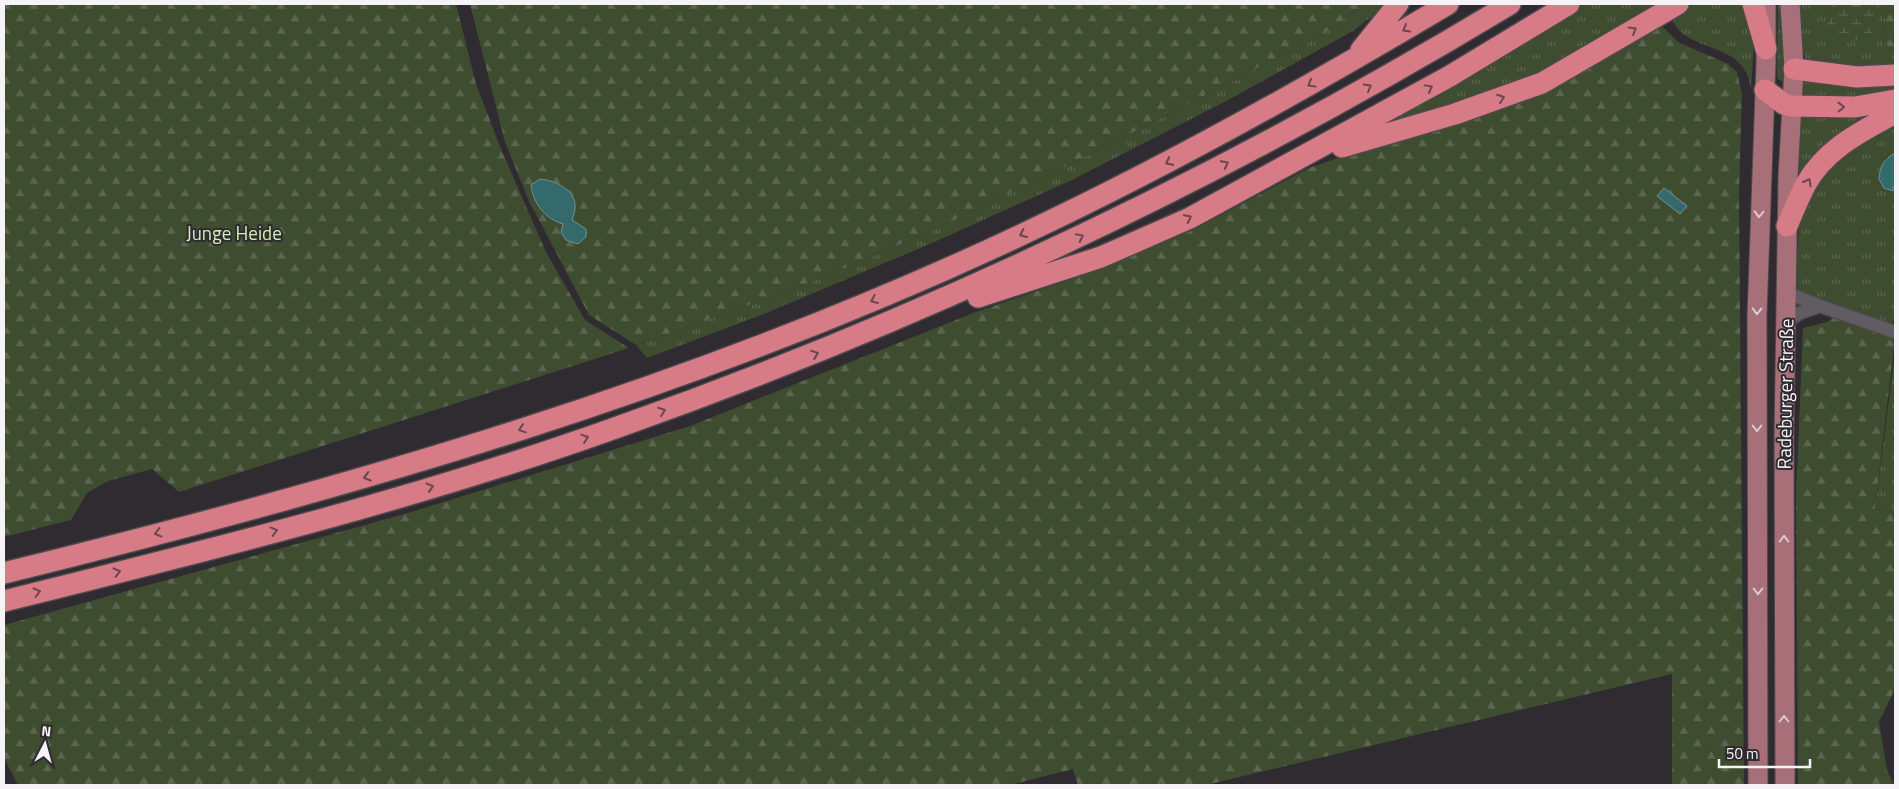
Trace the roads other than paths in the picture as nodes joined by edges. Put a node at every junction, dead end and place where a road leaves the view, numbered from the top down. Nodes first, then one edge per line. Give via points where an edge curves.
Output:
1 (1398, 4) edge
2 (1448, 4) edge
3 (1510, 4) edge
4 (1569, 4) edge
5 (1753, 4) edge
6 (1766, 4) edge
7 (1790, 4) edge
8 (1667, 10) edge
9 (1766, 49) junction
10 (1353, 60) junction
11 (1794, 69) junction
12 (1895, 75) edge
13 (1765, 90) junction
14 (1895, 100) edge
15 (1792, 106) junction
16 (1895, 113) edge
17 (1295, 162) junction
18 (1787, 226) junction
19 (1786, 292) junction
20 (940, 302) junction
21 (1820, 306) junction
22 (1786, 322) junction
23 (1895, 332) edge
24 (4, 572) edge
25 (4, 600) edge
26 (1758, 785) edge
27 (1784, 785) edge

1 - 10 highway
2 -> 10 highway
20 -> 3 highway via 1142,207 1249,152
17 -> 4 highway via 1450,76
5 - 9 highway
6 - 9 main road, Radeburger Straße
7 - 11 main road, Radeburger Straße
17 -> 8 highway via 1520,92 1554,76
9 - 13 main road, Radeburger Straße
10 -> 24 highway via 1232,130 1019,236 898,290 746,351 569,414 391,470
11 - 12 highway via 1857,77
11 - 15 main road, Radeburger Straße
13 - 15 highway
13 -> 26 main road, Radeburger Straße via 1757,298
15 -> 14 highway via 1855,107
15 - 18 main road, Radeburger Straße
18 -> 16 highway via 1806,184 1828,154
20 -> 17 highway via 978,298 1101,257 1174,225
18 - 19 main road, Radeburger Straße
19 - 21 street
19 - 22 main road, Radeburger Straße
25 -> 20 highway via 388,500 567,445 760,375
21 - 22 street
21 - 23 street
27 -> 22 main road, Radeburger Straße

